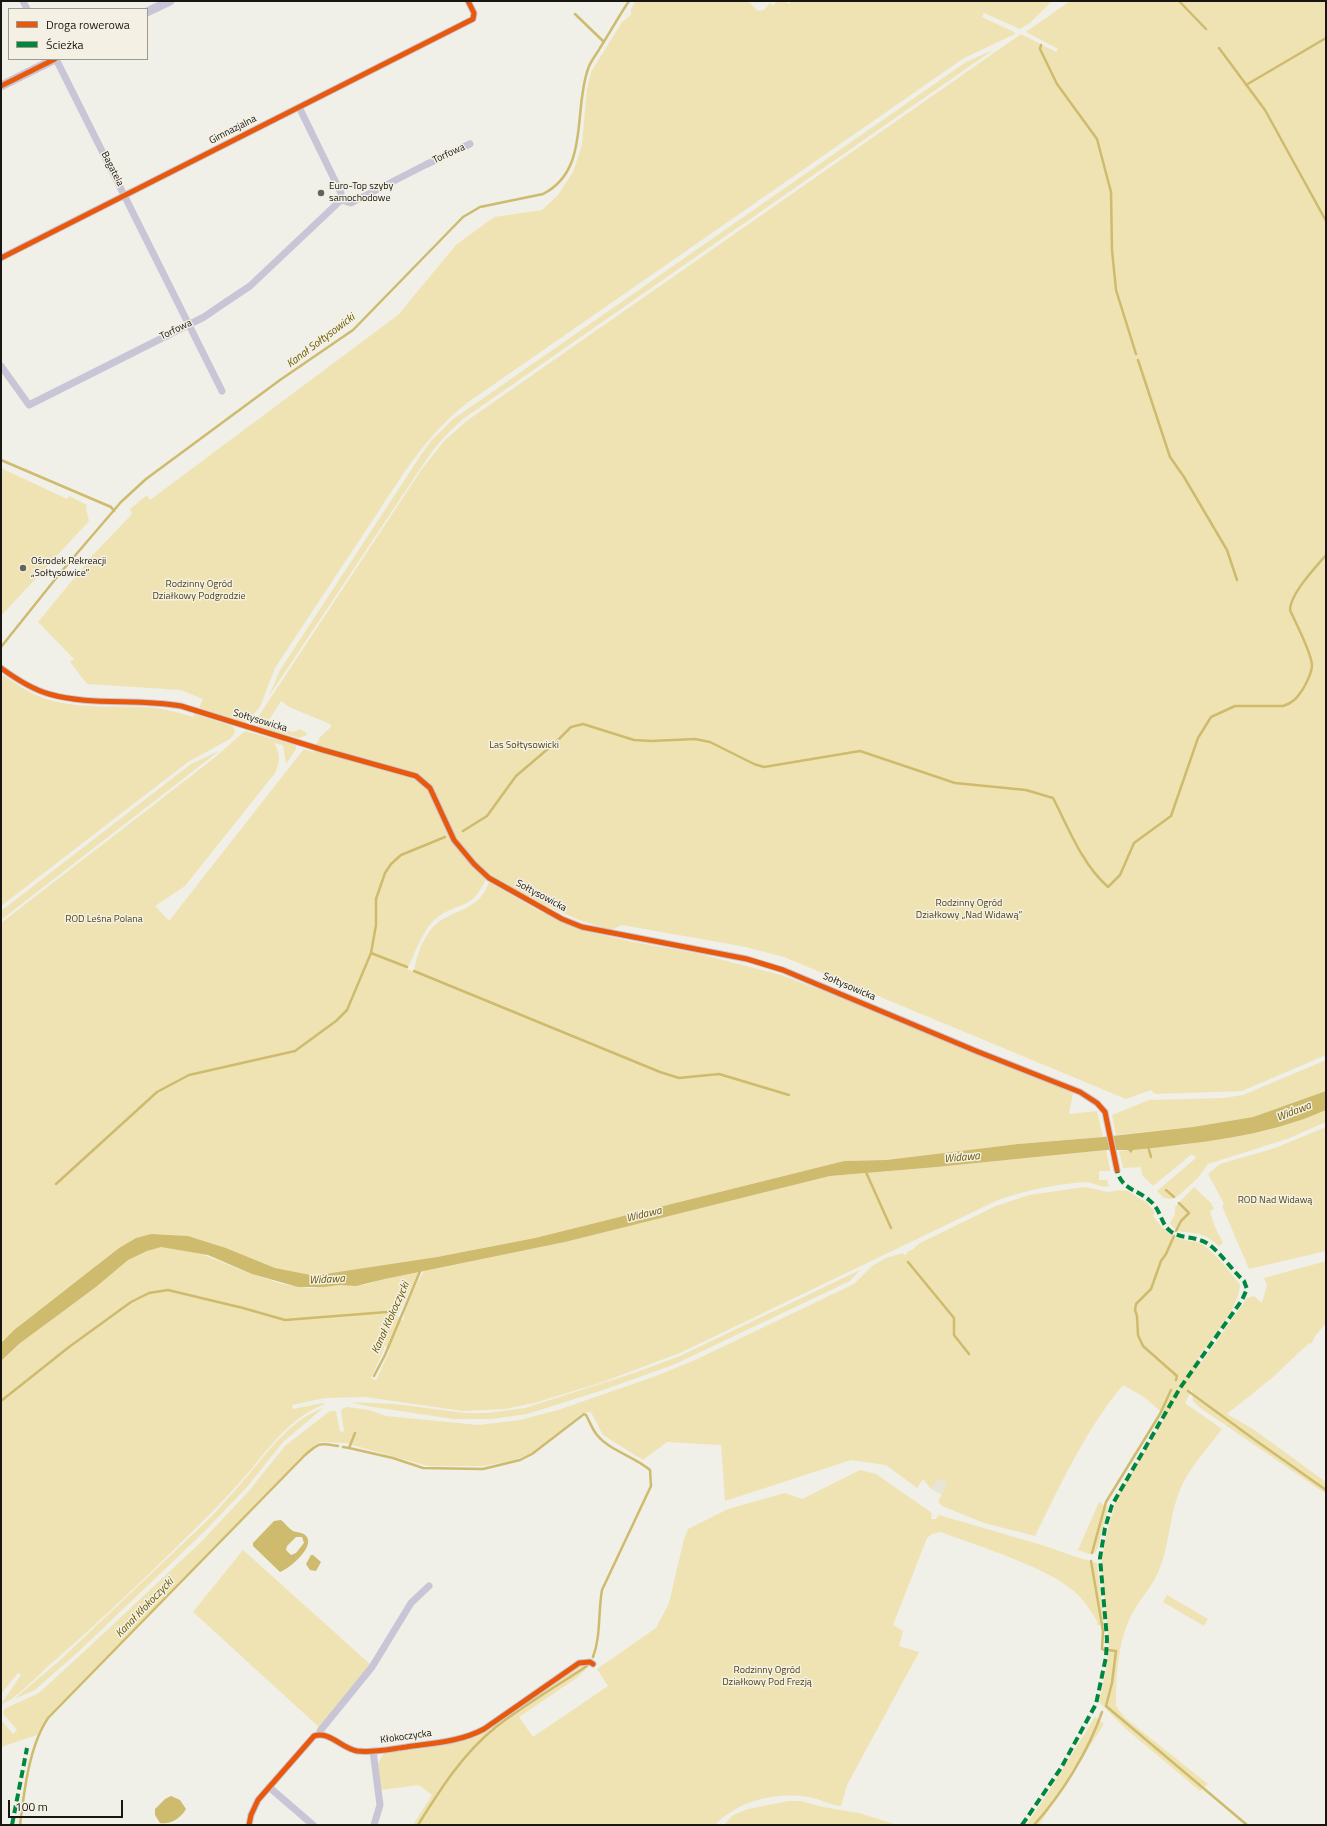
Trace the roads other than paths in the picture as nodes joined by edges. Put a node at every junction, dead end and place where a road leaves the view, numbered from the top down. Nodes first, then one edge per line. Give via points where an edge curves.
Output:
1 (170, 1) edge
2 (468, 1) edge
3 (148, 12) edge
4 (53, 60) edge
5 (56, 60) edge
6 (1, 86) edge
7 (299, 107) junction
8 (470, 144) dead end
9 (125, 195) junction
10 (341, 200) junction
11 (1, 258) edge
12 (189, 323) junction
13 (1, 366) edge
14 (222, 391) dead end
15 (1, 668) edge
16 (1118, 1170) dead end
17 (429, 1586) dead end
18 (593, 1664) dead end
19 (318, 1735) junction
20 (373, 1751) junction
21 (269, 1787) junction
22 (250, 1825) edge
23 (313, 1825) edge
24 (374, 1825) edge

1 - 3 street
2 - 7 street, Gimnazjalna via 474,13 473,19
4 - 6 street
5 - 9 street, Bagatela
7 - 9 street, Gimnazjalna
7 - 10 street via 341,193
8 - 10 street, Torfowa via 351,203
9 - 11 street, Gimnazjalna
9 - 12 street, Bagatela
10 - 12 street, Torfowa via 250,286
12 - 13 street, Torfowa via 29,404
12 - 14 street, Bagatela
15 - 16 street, Sołtysowicka via 30,687 50,695 181,706 416,776 430,788 454,840 474,864 489,878 562,919 582,927 747,959 783,970 1080,1092 1097,1103 1105,1112
17 - 19 street via 411,1603 372,1667
18 - 20 street, Kłokoczycka via 579,1663 472,1735 454,1740
19 - 20 street, Kłokoczycka via 327,1736 347,1748
19 - 21 street via 310,1740
20 - 24 street via 380,1805
21 - 22 street via 254,1806
21 - 23 street

